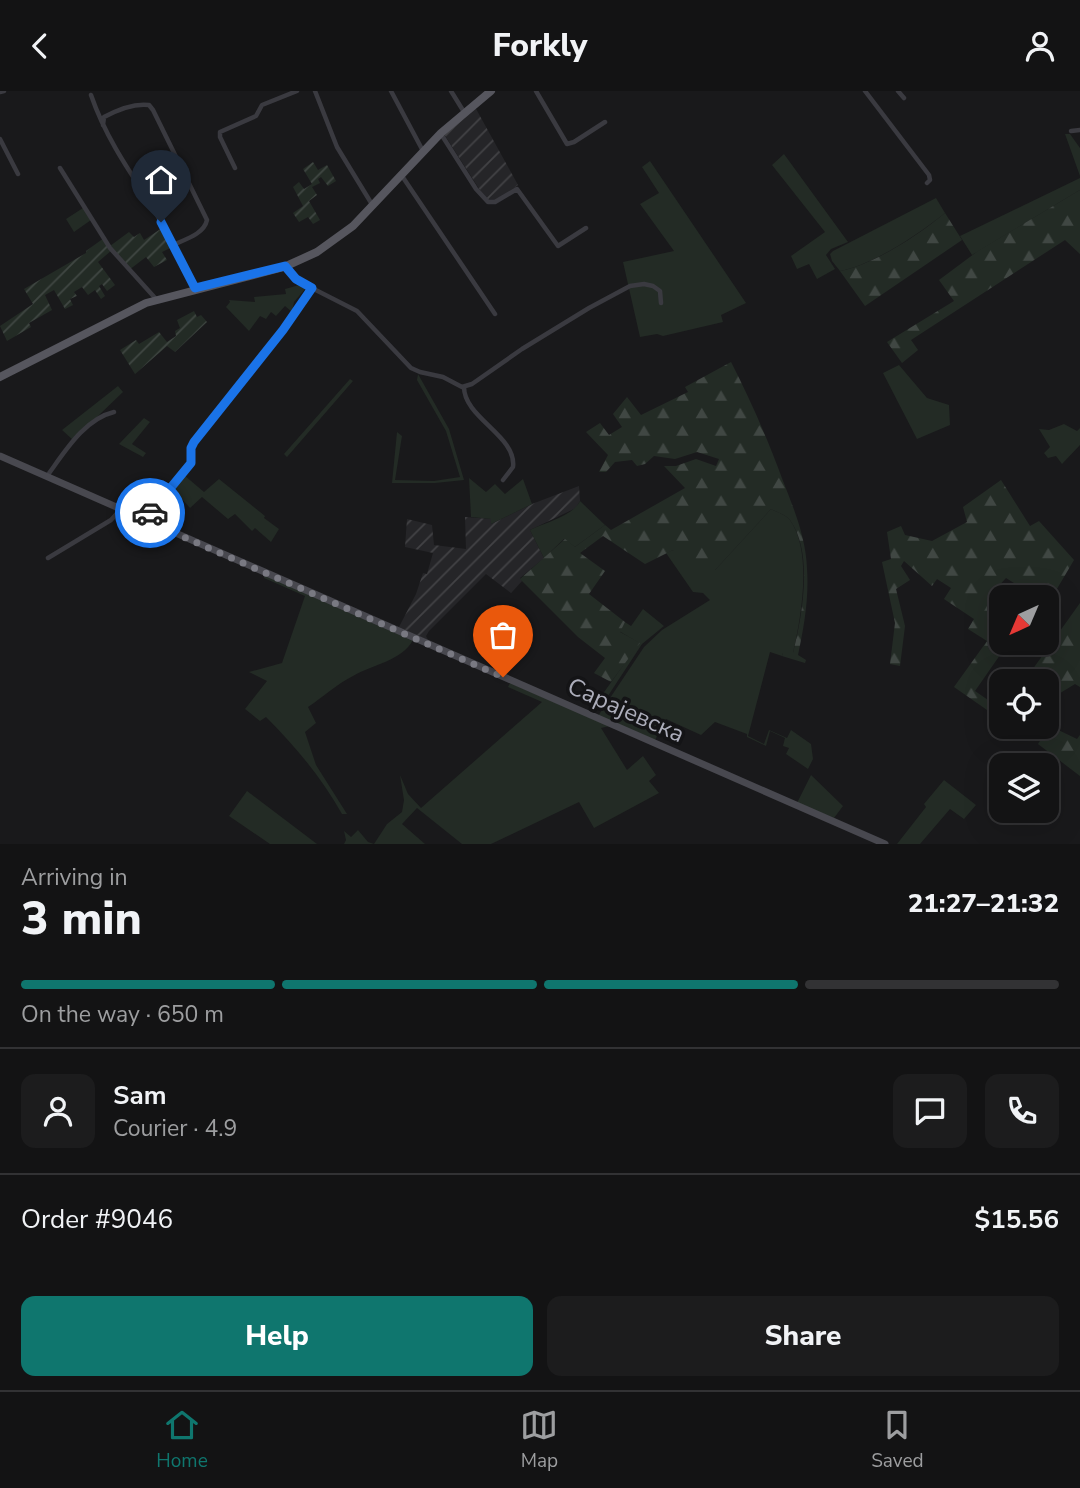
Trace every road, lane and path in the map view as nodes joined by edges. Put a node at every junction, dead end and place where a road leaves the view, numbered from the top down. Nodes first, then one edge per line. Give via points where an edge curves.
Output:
1 (297, 91) edge
2 (316, 91) edge
3 (391, 91) edge
4 (451, 91) edge
5 (491, 91) edge
6 (536, 91) edge
7 (865, 91) edge
8 (898, 91) edge
9 (91, 95) dead end
10 (904, 98) dead end
11 (464, 112) junction
12 (605, 122) dead end
13 (103, 125) junction
14 (1080, 129) edge
15 (1071, 131) dead end
16 (441, 133) junction
17 (0, 139) edge
18 (423, 152) junction
19 (60, 168) dead end
20 (234, 168) dead end
21 (18, 174) dead end
22 (402, 176) junction
23 (927, 183) dead end
24 (374, 206) junction
25 (586, 228) dead end
26 (173, 245) junction
27 (285, 266) junction
28 (195, 288) junction
29 (312, 288) junction
30 (156, 299) junction
31 (661, 303) dead end
32 (495, 314) dead end
33 (0, 377) edge
34 (464, 387) junction
35 (114, 412) dead end
36 (0, 456) edge
37 (47, 476) junction
38 (503, 480) dead end
39 (121, 509) junction
40 (147, 521) junction
41 (48, 558) dead end
42 (885, 844) edge

1 - 20 street via 262,105 256,116 220,132
2 - 24 street via 337,146
3 - 18 street
4 - 11 street
5 - 11 main road
6 - 12 street via 567,144
7 - 23 street via 929,174
8 - 10 street
9 - 13 street
11 - 16 main road
13 - 26 street
13 - 26 street via 107,115 126,108 144,104 153,110 207,220 200,232
14 - 15 street
16 - 18 main road
16 - 25 street via 488,202 517,189 558,246
17 - 21 street
18 - 22 main road
19 - 30 street via 110,248
22 - 24 main road
22 - 32 street
24 - 27 main road via 328,245
26 - 28 street
27 - 28 main road
27 - 29 street
28 - 30 main road
29 - 34 street via 357,311 415,371
29 - 40 street via 194,442 191,463
30 - 33 main road
31 - 34 street via 660,292 653,286 630,286
34 - 38 street via 466,400 512,453 513,467
35 - 37 street via 83,431
36 - 37 main road, Сарајевска
37 - 39 main road, Сарајевска
39 - 40 main road, Сарајевска
39 - 41 street via 111,520
40 - 42 main road, Сарајевска

